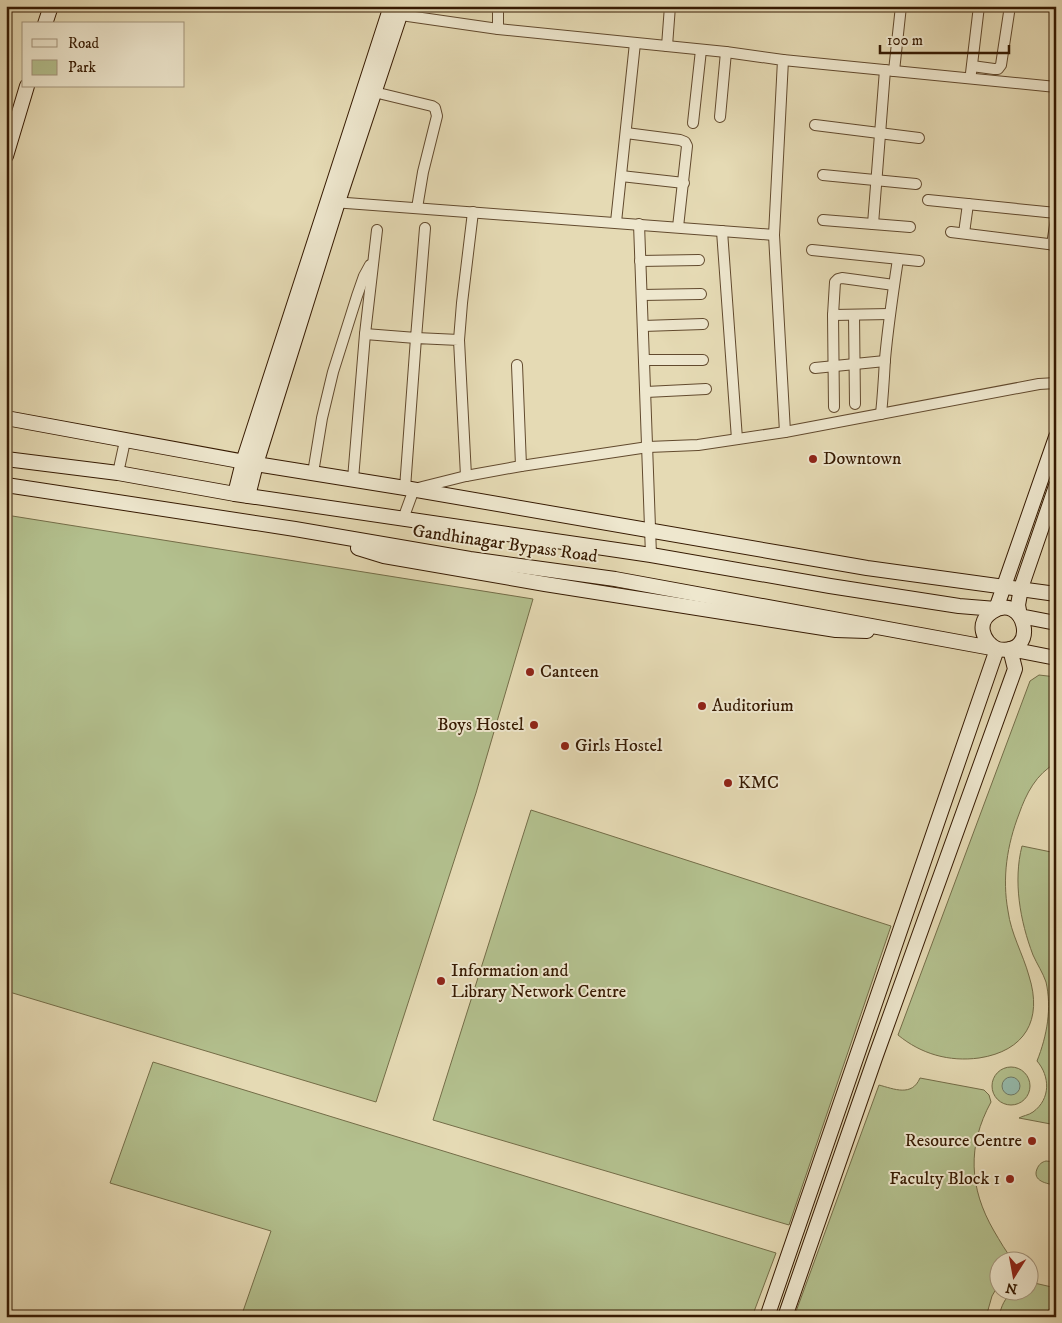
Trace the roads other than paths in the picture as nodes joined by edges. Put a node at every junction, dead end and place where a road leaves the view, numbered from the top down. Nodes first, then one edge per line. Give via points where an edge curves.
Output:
1 (51, 6) edge
2 (498, 6) edge
3 (670, 6) edge
4 (901, 6) edge
5 (979, 6) edge
6 (1010, 6) edge
7 (395, 10) edge
8 (47, 22) edge
9 (498, 28) junction
10 (635, 43) junction
11 (667, 46) junction
12 (701, 50) junction
13 (726, 52) junction
14 (783, 60) junction
15 (972, 66) junction
16 (889, 71) junction
17 (970, 79) junction
18 (1056, 87) edge
19 (26, 88) edge
20 (374, 92) junction
21 (720, 117) dead end
22 (694, 123) dead end
23 (815, 126) dead end
24 (626, 133) junction
25 (880, 133) junction
26 (919, 138) dead end
27 (6, 156) edge
28 (823, 175) dead end
29 (621, 176) junction
30 (876, 180) junction
31 (684, 183) junction
32 (916, 184) dead end
33 (928, 200) dead end
34 (333, 202) junction
35 (968, 204) junction
36 (417, 208) junction
37 (473, 212) junction
38 (1056, 214) edge
39 (1056, 219) edge
40 (823, 220) dead end
41 (616, 222) junction
42 (639, 224) junction
43 (873, 224) junction
44 (678, 227) junction
45 (910, 227) dead end
46 (425, 228) dead end
47 (377, 230) dead end
48 (722, 231) junction
49 (951, 232) dead end
50 (964, 233) junction
51 (774, 235) junction
52 (1054, 245) edge
53 (812, 250) dead end
54 (898, 259) junction
55 (700, 260) dead end
56 (372, 261) junction
57 (640, 261) junction
58 (919, 261) dead end
59 (894, 285) junction
60 (642, 294) junction
61 (701, 294) dead end
62 (833, 314) junction
63 (890, 314) junction
64 (854, 315) junction
65 (703, 324) dead end
66 (643, 326) junction
67 (365, 334) junction
68 (416, 338) junction
69 (459, 340) junction
70 (645, 360) junction
71 (703, 360) dead end
72 (885, 361) junction
73 (517, 365) dead end
74 (854, 365) junction
75 (833, 366) junction
76 (815, 368) dead end
77 (1056, 383) edge
78 (706, 390) dead end
79 (646, 392) junction
80 (855, 404) dead end
81 (834, 407) dead end
82 (881, 414) junction
83 (6, 418) edge
84 (785, 432) junction
85 (1056, 437) edge
86 (737, 439) junction
87 (125, 441) junction
88 (648, 447) junction
89 (6, 459) edge
90 (250, 463) junction
91 (521, 466) junction
92 (118, 473) junction
93 (313, 473) junction
94 (466, 476) junction
95 (353, 479) junction
96 (6, 485) edge
97 (1056, 486) edge
98 (410, 488) junction
99 (242, 495) junction
100 (1052, 512) edge
101 (403, 519) junction
102 (650, 530) junction
103 (651, 556) junction
104 (1003, 587) junction
105 (1021, 588) junction
106 (1056, 594) edge
107 (996, 609) junction
108 (1020, 616) junction
109 (1056, 623) edge
110 (1003, 649) junction
111 (1056, 658) edge
112 (860, 1054) junction
113 (876, 1058) junction
114 (767, 1317) edge
115 (785, 1317) edge

1 - 8 street
2 - 9 street
3 - 11 street
4 - 16 street
5 - 15 street
6 - 15 street via 1001,65 994,69
7 - 9 street
7 - 20 street
7 - 34 street
9 - 10 street
10 - 11 street
10 - 24 street
11 - 12 street
12 - 13 street
12 - 22 street
13 - 14 street
13 - 21 street
14 - 16 street
14 - 51 street
15 - 17 street
16 - 17 street
16 - 25 street
17 - 18 street
19 - 27 street
20 - 34 street
20 - 36 street via 432,106 436,112
23 - 25 street
24 - 29 street
24 - 31 street via 684,142 688,150
25 - 26 street
25 - 30 street
28 - 30 street
29 - 31 street
29 - 41 street
30 - 32 street
30 - 43 street
31 - 44 street
33 - 35 street
34 - 36 street
34 - 90 street
35 - 38 street
35 - 50 street
36 - 37 street
37 - 41 street
37 - 69 street
39 - 52 street
40 - 43 street
41 - 42 street
42 - 44 street
42 - 57 street
43 - 45 street
44 - 48 street
46 - 68 street
47 - 56 street
48 - 51 street
48 - 86 street
49 - 50 street
50 - 52 street
51 - 84 street
53 - 54 street
54 - 58 street
54 - 59 street
55 - 57 street
56 - 67 street
56 - 93 street via 364,276 333,372
57 - 60 street
59 - 62 street via 838,279 835,282
59 - 63 street
60 - 61 street
60 - 66 street
62 - 64 street
62 - 75 street
63 - 64 street
63 - 72 street
64 - 74 street
65 - 66 street
66 - 70 street
67 - 68 street
67 - 95 street
68 - 69 street
68 - 98 street
69 - 94 street
70 - 71 street
70 - 79 street
72 - 74 street
72 - 82 street
73 - 91 street
74 - 75 street
74 - 80 street
75 - 76 street
75 - 81 street
77 - 82 street
78 - 79 street
79 - 88 street
82 - 84 street
83 - 87 street
84 - 86 street
85 - 104 street
86 - 88 street
87 - 90 street
87 - 92 street
88 - 91 street
88 - 102 street
89 - 92 street, Gandhinagar Bypass Road
90 - 93 street
90 - 99 street
91 - 94 street
92 - 99 street, Gandhinagar Bypass Road
93 - 95 street
94 - 98 street
95 - 98 street
96 - 110 street, Gandhinagar Bypass Road via 615,579
97 - 100 street
98 - 101 street
98 - 102 street
99 - 101 street, Gandhinagar Bypass Road
100 - 105 street
101 - 103 street, Gandhinagar Bypass Road
102 - 103 street
102 - 104 street via 867,568
103 - 107 street, Gandhinagar Bypass Road via 959,606
104 - 105 street
104 - 107 street
105 - 106 street
105 - 108 street
107 - 108 street via 1009,609
107 - 110 street via 985,619 983,633 990,645
108 - 109 street
108 - 110 street via 1024,635 1016,646
110 - 111 street, Gandhinagar Bypass Road
110 - 112 street
110 - 113 street via 1016,669
112 - 113 street
112 - 114 street
113 - 115 street

